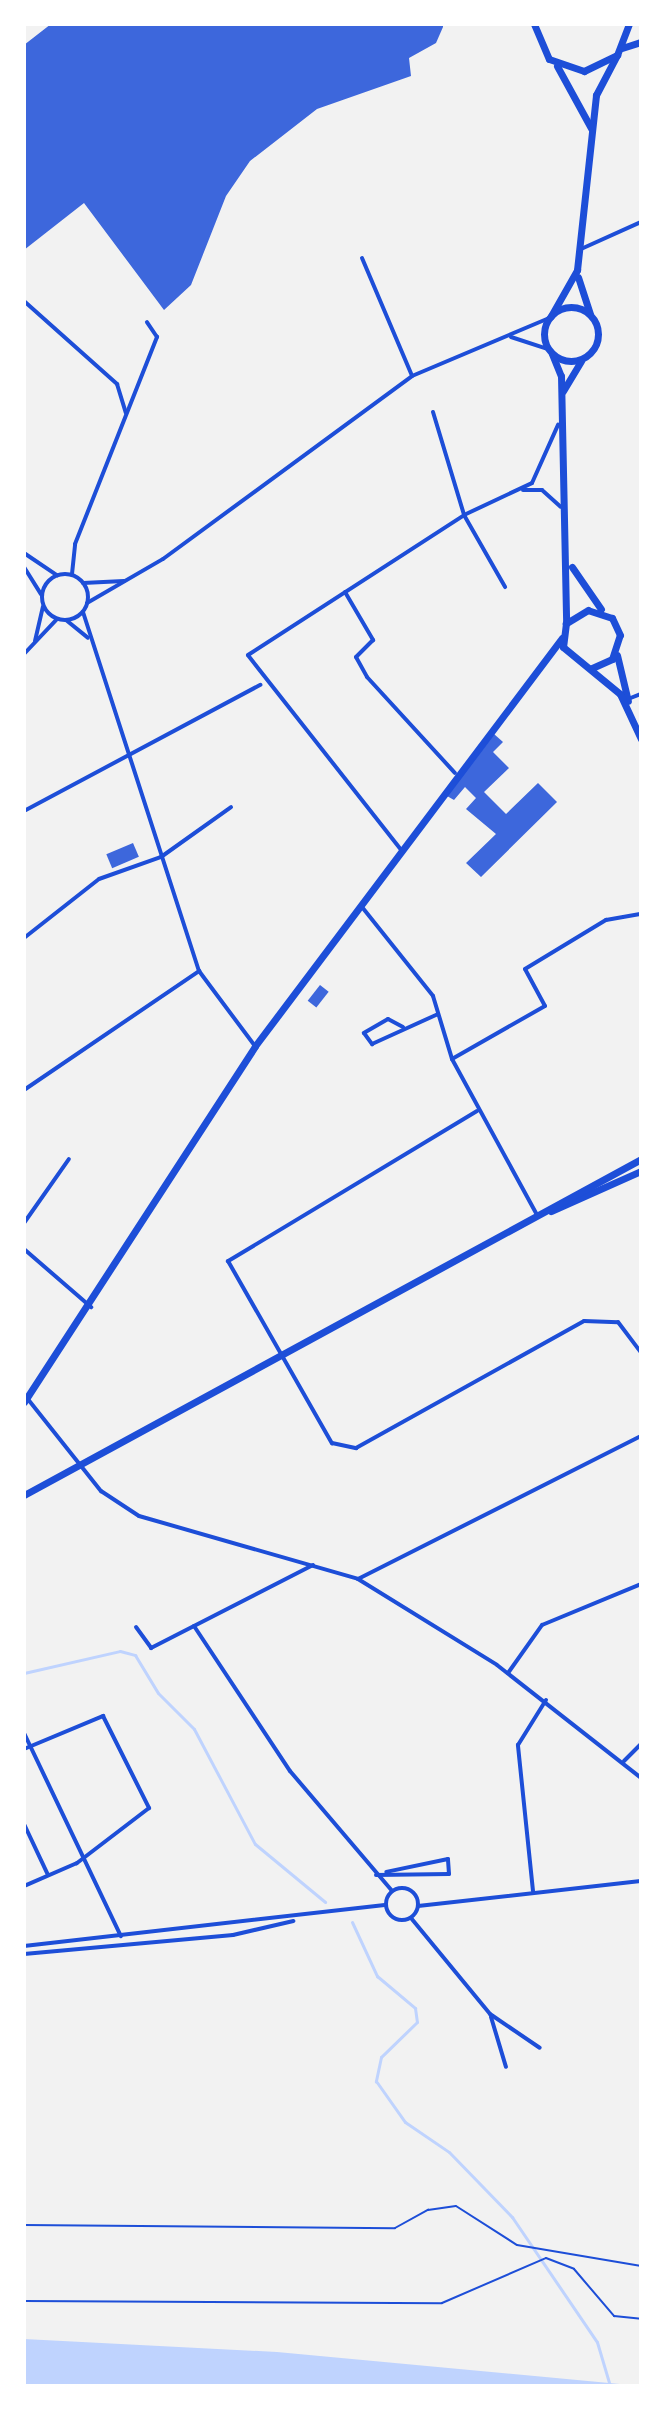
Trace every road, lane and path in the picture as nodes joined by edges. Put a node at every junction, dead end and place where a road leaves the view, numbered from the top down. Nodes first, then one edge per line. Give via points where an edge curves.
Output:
1 (534, 24) edge
2 (629, 24) edge
3 (641, 42) edge
4 (620, 51) junction
5 (553, 61) junction
6 (592, 133) junction
7 (641, 222) edge
8 (579, 249) junction
9 (362, 258) dead end
10 (577, 270) junction
11 (24, 301) edge
12 (591, 315) junction
13 (550, 317) junction
14 (147, 322) dead end
15 (500, 338) junction
16 (550, 351) junction
17 (586, 357) junction
18 (412, 376) junction
19 (561, 397) junction
20 (433, 412) dead end
21 (126, 416) junction
22 (558, 425) junction
23 (520, 491) junction
24 (561, 507) junction
25 (464, 515) junction
26 (24, 553) edge
27 (569, 557) junction
28 (24, 567) edge
29 (72, 574) junction
30 (57, 575) junction
31 (126, 581) junction
32 (83, 583) junction
33 (505, 587) dead end
34 (345, 592) junction
35 (41, 594) junction
36 (87, 603) junction
37 (43, 605) junction
38 (83, 612) junction
39 (605, 613) junction
40 (57, 619) junction
41 (66, 620) junction
42 (566, 623) junction
43 (88, 638) junction
44 (562, 638) junction
45 (33, 646) junction
46 (617, 653) junction
47 (24, 654) edge
48 (592, 668) junction
49 (260, 685) dead end
50 (641, 694) edge
51 (628, 699) junction
52 (630, 711) junction
53 (641, 739) edge
54 (132, 755) junction
55 (455, 773) junction
56 (231, 807) dead end
57 (24, 811) edge
58 (403, 853) junction
59 (161, 857) junction
60 (362, 907) junction
61 (641, 914) edge
62 (24, 938) edge
63 (199, 971) junction
64 (438, 1014) junction
65 (403, 1027) junction
66 (255, 1046) junction
67 (452, 1059) junction
68 (24, 1090) edge
69 (477, 1111) junction
70 (69, 1159) dead end
71 (641, 1159) edge
72 (641, 1171) edge
73 (537, 1215) junction
74 (24, 1223) edge
75 (24, 1249) edge
76 (91, 1307) junction
77 (641, 1353) edge
78 (279, 1354) junction
79 (25, 1400) edge
80 (641, 1436) edge
81 (81, 1465) junction
82 (24, 1495) edge
83 (313, 1565) junction
84 (358, 1579) junction
85 (641, 1584) edge
86 (194, 1626) junction
87 (136, 1627) dead end
88 (508, 1673) junction
89 (546, 1700) junction
90 (24, 1733) edge
91 (641, 1744) edge
92 (30, 1746) junction
93 (24, 1749) edge
94 (624, 1761) junction
95 (641, 1778) edge
96 (24, 1824) edge
97 (83, 1857) junction
98 (386, 1872) junction
99 (48, 1875) junction
100 (376, 1875) junction
101 (641, 1881) edge
102 (24, 1886) edge
103 (392, 1891) junction
104 (533, 1891) junction
105 (385, 1905) junction
106 (418, 1906) junction
107 (307, 1918) junction
108 (411, 1918) junction
109 (122, 1937) junction
110 (24, 1946) edge
111 (24, 1954) edge
112 (490, 2014) junction
113 (540, 2048) dead end
114 (506, 2067) dead end
115 (24, 2225) edge
116 (641, 2266) edge
117 (24, 2301) edge
118 (641, 2319) edge

1 - 5 main road
2 - 4 main road
3 - 4 main road
4 - 5 main road via 584,71
4 - 6 main road via 599,84
5 - 6 main road via 579,98
6 - 8 main road
7 - 8 street
8 - 10 main road
9 - 18 street
10 - 12 main road
10 - 13 main road
11 - 21 street via 117,384
12 - 13 main road via 567,307
12 - 17 main road via 598,338
13 - 15 street
13 - 16 main road
14 - 21 street via 157,337
15 - 16 street
15 - 18 street
16 - 17 main road via 568,362
16 - 19 main road
17 - 19 main road
18 - 31 street
19 - 22 main road
20 - 25 street
21 - 29 street via 75,544
22 - 23 street via 542,472
22 - 24 main road
23 - 24 street via 542,490
23 - 25 street
24 - 27 main road
25 - 33 street
25 - 34 street
26 - 30 street
27 - 39 main road via 583,590
27 - 42 main road
28 - 35 street
29 - 30 street
29 - 32 street
30 - 35 street
31 - 32 street
31 - 36 street
32 - 36 street
34 - 55 street via 373,640 356,657 367,677
34 - 58 street via 248,655
35 - 37 street
36 - 38 street
37 - 40 street
37 - 45 street
38 - 41 street
38 - 43 street
39 - 42 main road via 579,612
39 - 46 main road via 618,626
40 - 41 street
40 - 45 street
41 - 43 street
42 - 44 main road
43 - 54 street
44 - 48 main road via 567,655
44 - 55 main road
45 - 47 street
46 - 48 main road
46 - 51 main road
48 - 52 main road
49 - 54 street
50 - 51 street
51 - 52 main road
52 - 53 main road
54 - 57 street
54 - 59 street
55 - 58 main road
56 - 59 street
58 - 60 main road
59 - 62 street via 99,879
59 - 63 street
60 - 64 street via 414,967
60 - 66 main road
61 - 67 street via 606,920 525,969 545,1006
63 - 66 street
63 - 68 street
64 - 65 street
64 - 67 street
65 - 65 street via 372,1044 364,1033 388,1019
66 - 76 main road
67 - 69 street
69 - 73 street
69 - 78 street via 228,1261
70 - 74 street
71 - 73 main road
72 - 73 main road
73 - 78 main road
75 - 76 street
76 - 79 main road
77 - 78 street via 618,1322 584,1321 342,1450
78 - 81 main road
79 - 81 street
80 - 84 street
81 - 82 main road
81 - 83 street via 101,1491 139,1516
83 - 84 street
83 - 86 street
84 - 88 street
85 - 88 street via 542,1625
86 - 87 street via 151,1648
86 - 100 street via 290,1771
88 - 89 street
89 - 94 street
89 - 104 street via 518,1745
90 - 92 street
91 - 94 street
92 - 93 street
92 - 97 street
92 - 97 street via 103,1716 149,1812
94 - 95 street
96 - 99 street
97 - 99 street
97 - 109 street
98 - 98 street via 409,1878 449,1874 448,1859
98 - 100 street
99 - 102 street
100 - 103 street
101 - 104 street
103 - 105 street
103 - 106 street via 412,1891
104 - 106 street
105 - 107 street
105 - 108 street via 392,1917
106 - 108 street
107 - 109 street
107 - 111 street via 233,1935
108 - 112 street
109 - 110 street
112 - 113 street
112 - 114 street
115 - 116 path via 395,2228 428,2210 456,2206 517,2245 542,2245
117 - 118 path via 442,2303 546,2258 574,2269 614,2316

